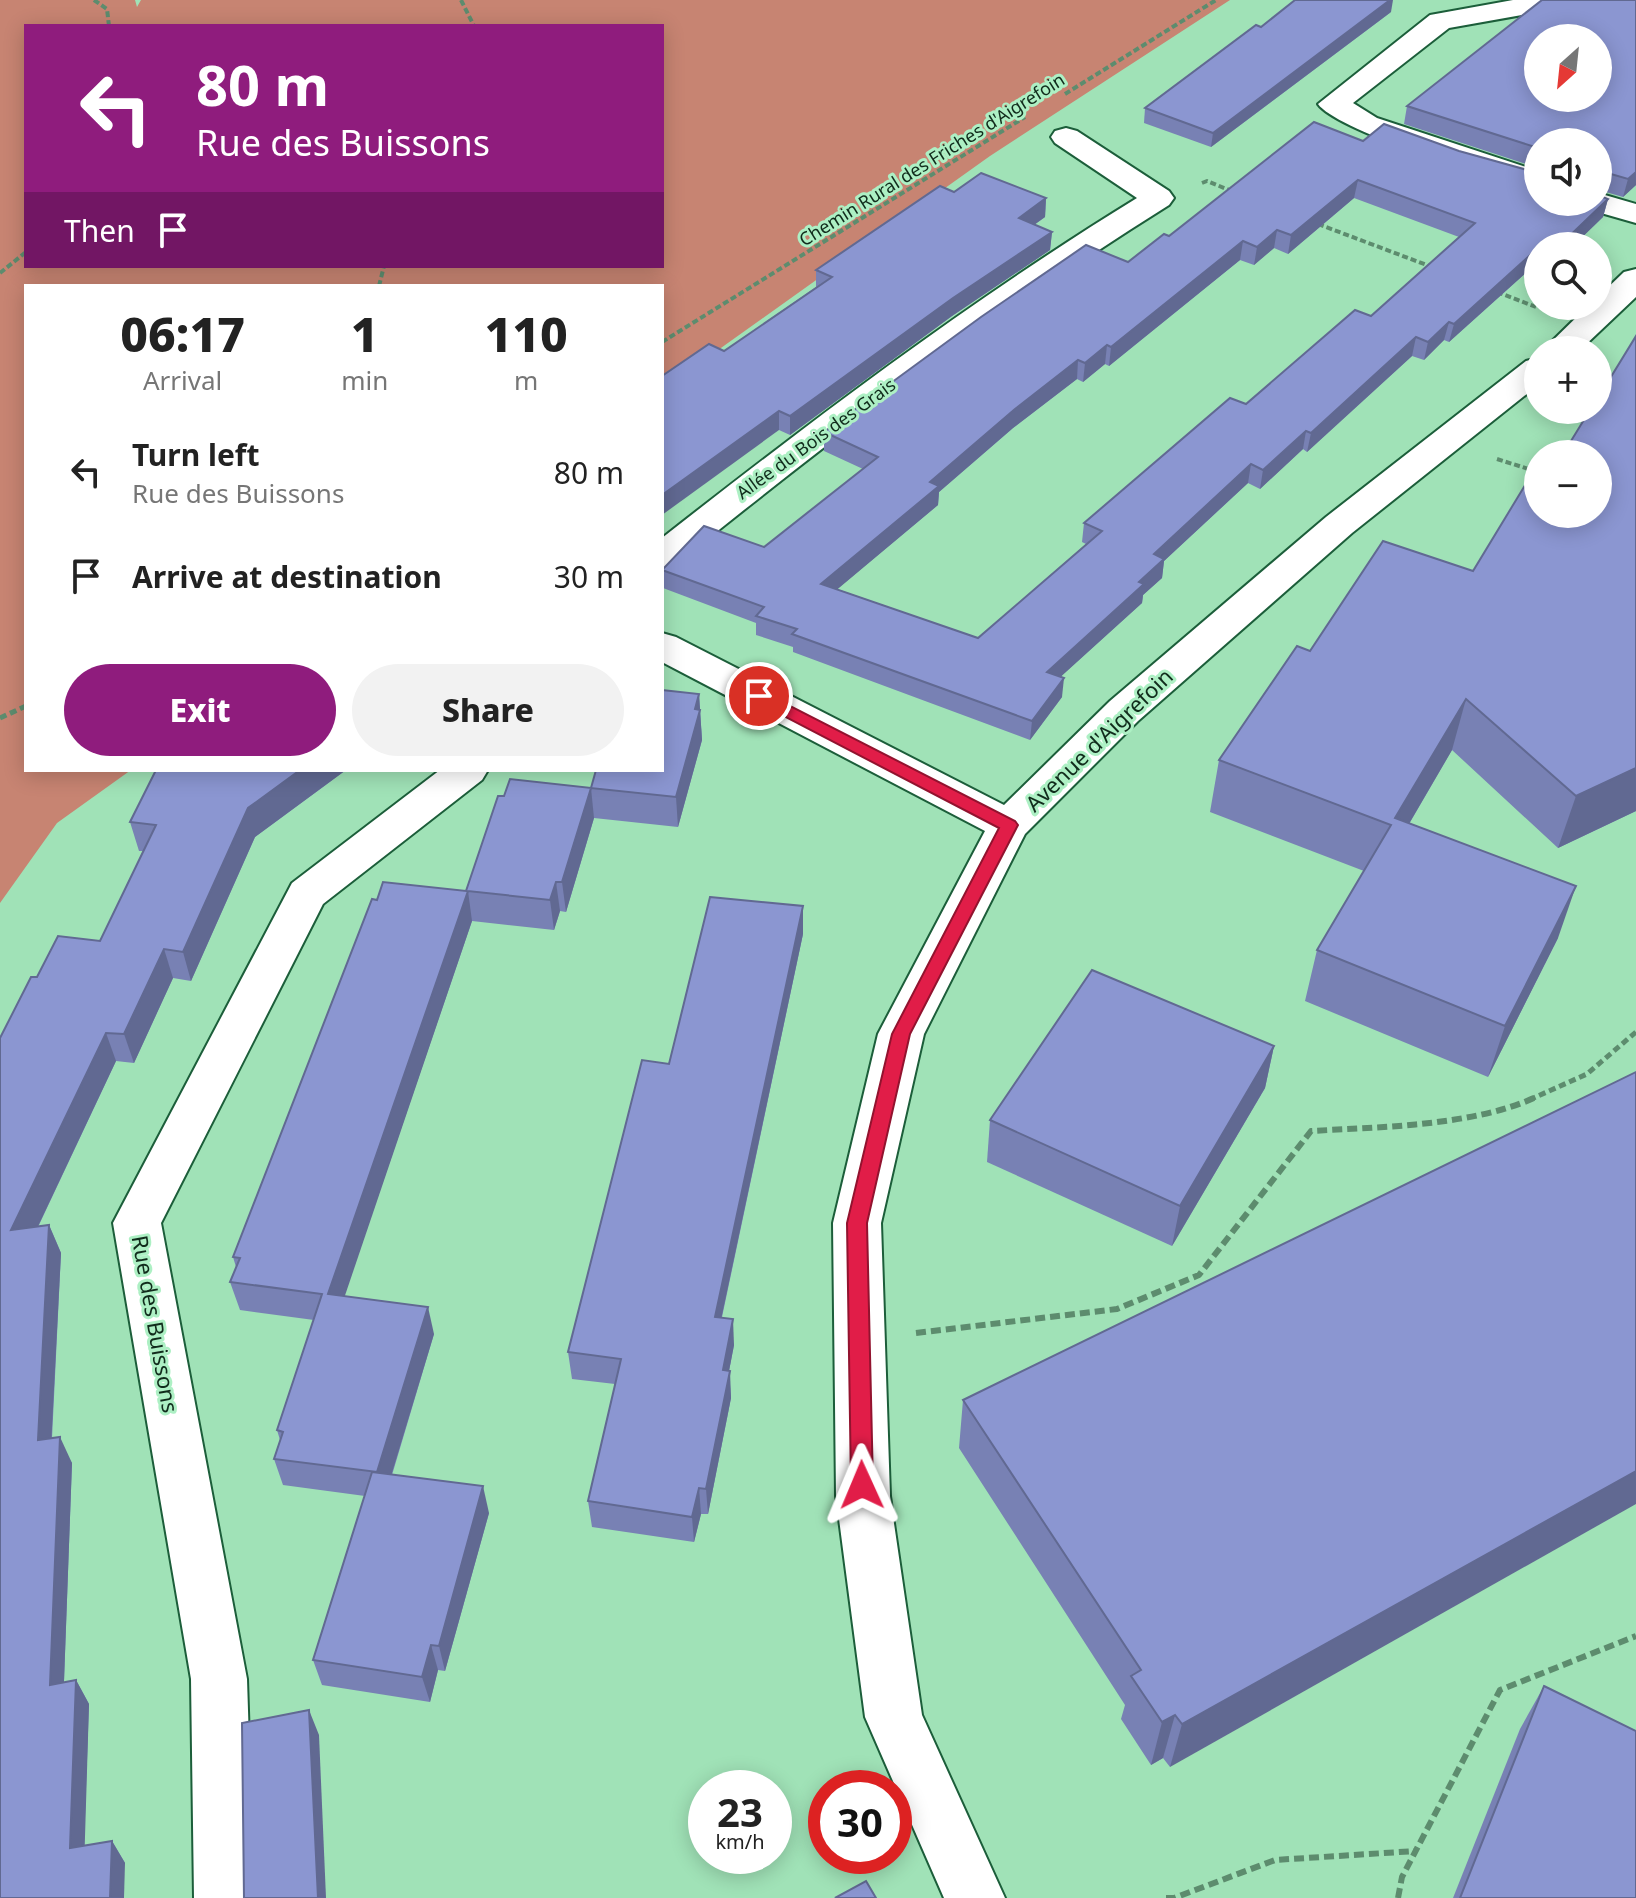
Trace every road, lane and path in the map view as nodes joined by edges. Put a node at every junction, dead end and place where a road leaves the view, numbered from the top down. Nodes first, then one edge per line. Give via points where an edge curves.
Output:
1 (94, 0) edge
2 (461, 0) edge
3 (1216, 0) edge
4 (1562, 0) edge
5 (109, 24) edge
6 (473, 24) edge
7 (1065, 94) dead end
8 (1028, 115) dead end
9 (1066, 137) dead end
10 (1524, 176) edge
11 (1236, 193) edge
12 (1158, 198) junction
13 (1612, 206) edge
14 (1636, 214) edge
15 (1311, 221) edge
16 (24, 254) edge
17 (1445, 272) edge
18 (0, 273) edge
19 (1636, 279) edge
20 (1490, 289) edge
21 (1586, 326) junction
22 (1575, 336) edge
23 (664, 341) edge
24 (1524, 379) edge
25 (664, 555) edge
26 (664, 647) edge
27 (24, 707) edge
28 (0, 718) edge
29 (465, 772) edge
30 (1009, 825) junction
31 (1636, 1032) edge
32 (860, 1340) junction
33 (1636, 1636) edge
34 (1417, 1851) junction
35 (224, 1898) edge
36 (975, 1898) edge
37 (1166, 1898) edge
38 (1398, 1898) edge

1 - 5 path via 107,9
2 - 6 path
3 - 7 path, Chemin Rural des Friches d'Aigrefoin
4 - 10 street via 1440,21 1333,104 1366,124
8 - 23 path, Chemin Rural des Friches d'Aigrefoin
9 - 12 street
11 - 12 path via 1207,181
12 - 25 street, Allée du Bois des Grais via 1049,266 786,458
13 - 14 street
15 - 17 path
16 - 18 path
19 - 21 street
20 - 21 path
21 - 22 street
24 - 30 street, Avenue d'Aigrefoin via 1339,525 1148,690
26 - 30 street
27 - 28 path
29 - 35 street, Rue des Buissons via 307,894 137,1223 219,1679
30 - 32 street, Avenue d'Aigrefoin via 901,1034 857,1223
31 - 32 path via 1587,1074 1511,1108 1403,1126 1311,1131 1199,1275 1117,1309
32 - 36 street, Avenue d'Aigrefoin via 863,1496 894,1717
33 - 34 path via 1500,1690
34 - 37 path via 1275,1860
34 - 38 path via 1402,1877

